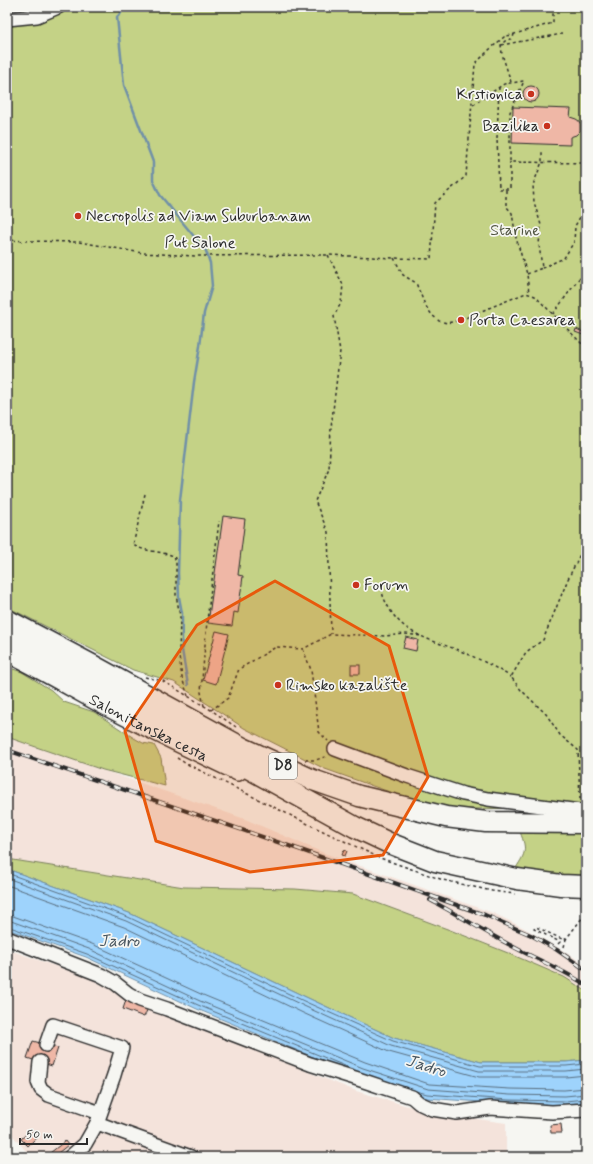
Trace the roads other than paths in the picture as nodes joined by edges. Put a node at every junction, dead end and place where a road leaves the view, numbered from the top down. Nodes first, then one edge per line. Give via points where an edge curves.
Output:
1 (58, 7) edge
2 (7, 19) edge
3 (7, 620) edge
4 (7, 636) edge
5 (7, 653) edge
6 (335, 749) road end
7 (293, 792) junction
8 (584, 815) edge
9 (586, 886) edge
10 (7, 938) edge
11 (46, 1045) dead end
12 (40, 1062) dead end
13 (586, 1110) edge
14 (98, 1118) junction
15 (70, 1157) edge
16 (191, 1157) edge

1 - 2 street via 37,16
3 - 8 highway, D8 via 243,748 313,780 360,796 446,817 486,822
4 - 7 highway, D8
5 - 7 main road, Salonitanska cesta via 166,738 276,791
6 - 8 street via 463,794
7 - 9 highway, D8 via 355,827 435,861 517,879
10 - 13 street via 101,975 140,1000 310,1064 412,1097 432,1109 457,1113 490,1108 552,1112
11 - 14 street via 53,1024 122,1048
12 - 14 street via 38,1082 41,1089 48,1095
14 - 15 street via 85,1144
14 - 16 street

